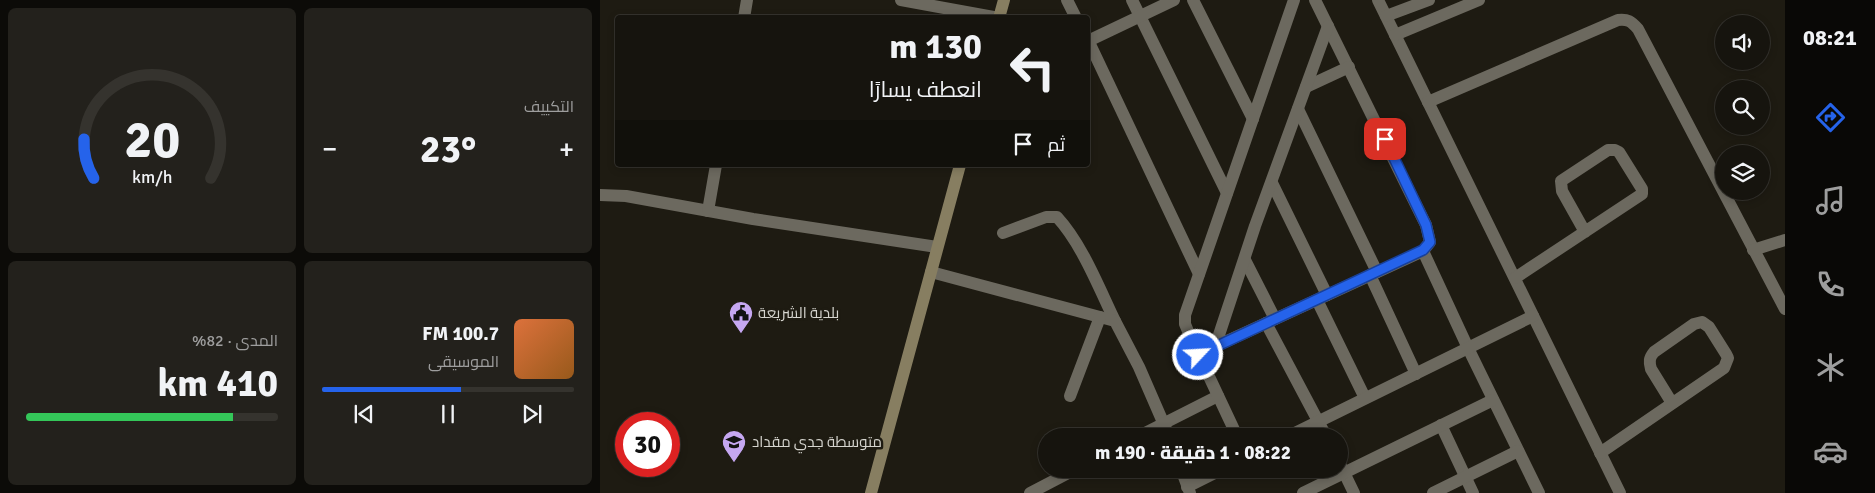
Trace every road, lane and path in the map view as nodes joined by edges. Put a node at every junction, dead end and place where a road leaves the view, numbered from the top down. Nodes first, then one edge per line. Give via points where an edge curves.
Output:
1 (747, 0) edge
2 (901, 0) edge
3 (1004, 0) edge
4 (1068, 0) edge
5 (1132, 0) edge
6 (1174, 0) edge
7 (1193, 0) edge
8 (1294, 0) edge
9 (1315, 0) edge
10 (1378, 0) edge
11 (1429, 0) edge
12 (1479, 0) edge
13 (744, 15) edge
14 (983, 15) edge
15 (1000, 15) edge
16 (1075, 15) edge
17 (1140, 16) junction
18 (1386, 16) junction
19 (1328, 26) junction
20 (1395, 35) junction
21 (1090, 39) edge
22 (1092, 61) edge
23 (1348, 66) junction
24 (1306, 87) junction
25 (1428, 102) junction
26 (1298, 109) junction
27 (1253, 119) junction
28 (716, 167) edge
29 (959, 167) edge
30 (1272, 183) junction
31 (1227, 193) junction
32 (600, 195) edge
33 (708, 210) junction
34 (1585, 232) junction
35 (1003, 233) dead end
36 (1785, 240) edge
37 (938, 247) junction
38 (1423, 250) junction
39 (1753, 250) junction
40 (1245, 260) junction
41 (931, 272) junction
42 (1199, 274) junction
43 (1373, 274) junction
44 (1515, 278) junction
45 (1322, 297) junction
46 (1785, 309) edge
47 (1533, 316) junction
48 (1100, 317) junction
49 (1115, 321) junction
50 (1270, 321) junction
51 (1214, 347) junction
52 (1468, 348) junction
53 (1198, 355) junction
54 (1416, 374) junction
55 (1070, 396) dead end
56 (1218, 396) junction
57 (1365, 398) junction
58 (1493, 400) junction
59 (1672, 403) junction
60 (1318, 422) junction
61 (1164, 424) junction
62 (1441, 425) junction
63 (1156, 428) edge
64 (1166, 428) edge
65 (1232, 428) edge
66 (1306, 428) edge
67 (1321, 428) edge
68 (1518, 451) junction
69 (1600, 452) junction
70 (1348, 464) edge
71 (1466, 477) junction
72 (1063, 478) edge
73 (1184, 478) edge
74 (1208, 478) edge
75 (1324, 478) edge
76 (1346, 478) edge
77 (1048, 489) edge
78 (1189, 490) edge
79 (871, 493) edge
80 (1030, 493) edge
81 (1302, 493) edge
82 (1354, 493) edge
83 (1434, 493) edge
84 (1473, 493) edge
85 (1539, 493) edge
86 (1620, 493) edge

1 - 13 street
2 - 14 street
3 - 15 main road
4 - 16 street
5 - 17 street
6 - 17 street
7 - 27 street
8 - 27 street
9 - 19 street
10 - 18 street
11 - 18 street
12 - 20 street
17 - 21 street
17 - 31 street
18 - 20 street
19 - 23 street
19 - 24 street
20 - 25 street
22 - 42 street
23 - 24 street
23 - 38 street via 1426,225 1430,242
24 - 26 street
25 - 39 street via 1618,20 1632,21
25 - 44 street
26 - 30 street
26 - 43 street
27 - 31 street
28 - 33 street
29 - 37 main road
30 - 40 street
30 - 45 street
31 - 42 street
32 - 33 street via 626,196
33 - 37 street
34 - 34 street via 1643,192 1615,150 1608,150 1561,181 1562,191
34 - 44 street
35 - 49 street via 1046,217 1057,217 1075,241
36 - 39 street
37 - 41 main road
38 - 43 street
38 - 52 street
39 - 46 street
40 - 50 street
40 - 51 street
41 - 48 street
41 - 79 main road
42 - 53 street via 1185,315 1185,324
43 - 45 street
43 - 54 street
44 - 47 street
45 - 50 street
45 - 57 street
47 - 52 street
47 - 69 street
48 - 49 street
48 - 55 street
49 - 61 street
50 - 51 street
50 - 60 street
51 - 53 street
52 - 54 street
52 - 58 street
53 - 56 street
54 - 57 street
56 - 61 street
56 - 65 street
57 - 60 street
58 - 62 street
58 - 68 street
59 - 59 street via 1727,363 1726,354 1709,327 1702,322 1694,324 1650,357 1650,369
59 - 69 street
60 - 66 street
60 - 67 street
61 - 63 street
61 - 64 street
62 - 70 street
62 - 71 street
68 - 71 street
68 - 85 street
69 - 86 street
71 - 83 street
71 - 84 street
72 - 77 street
73 - 78 street
74 - 78 street
75 - 81 street
76 - 82 street
77 - 80 street

